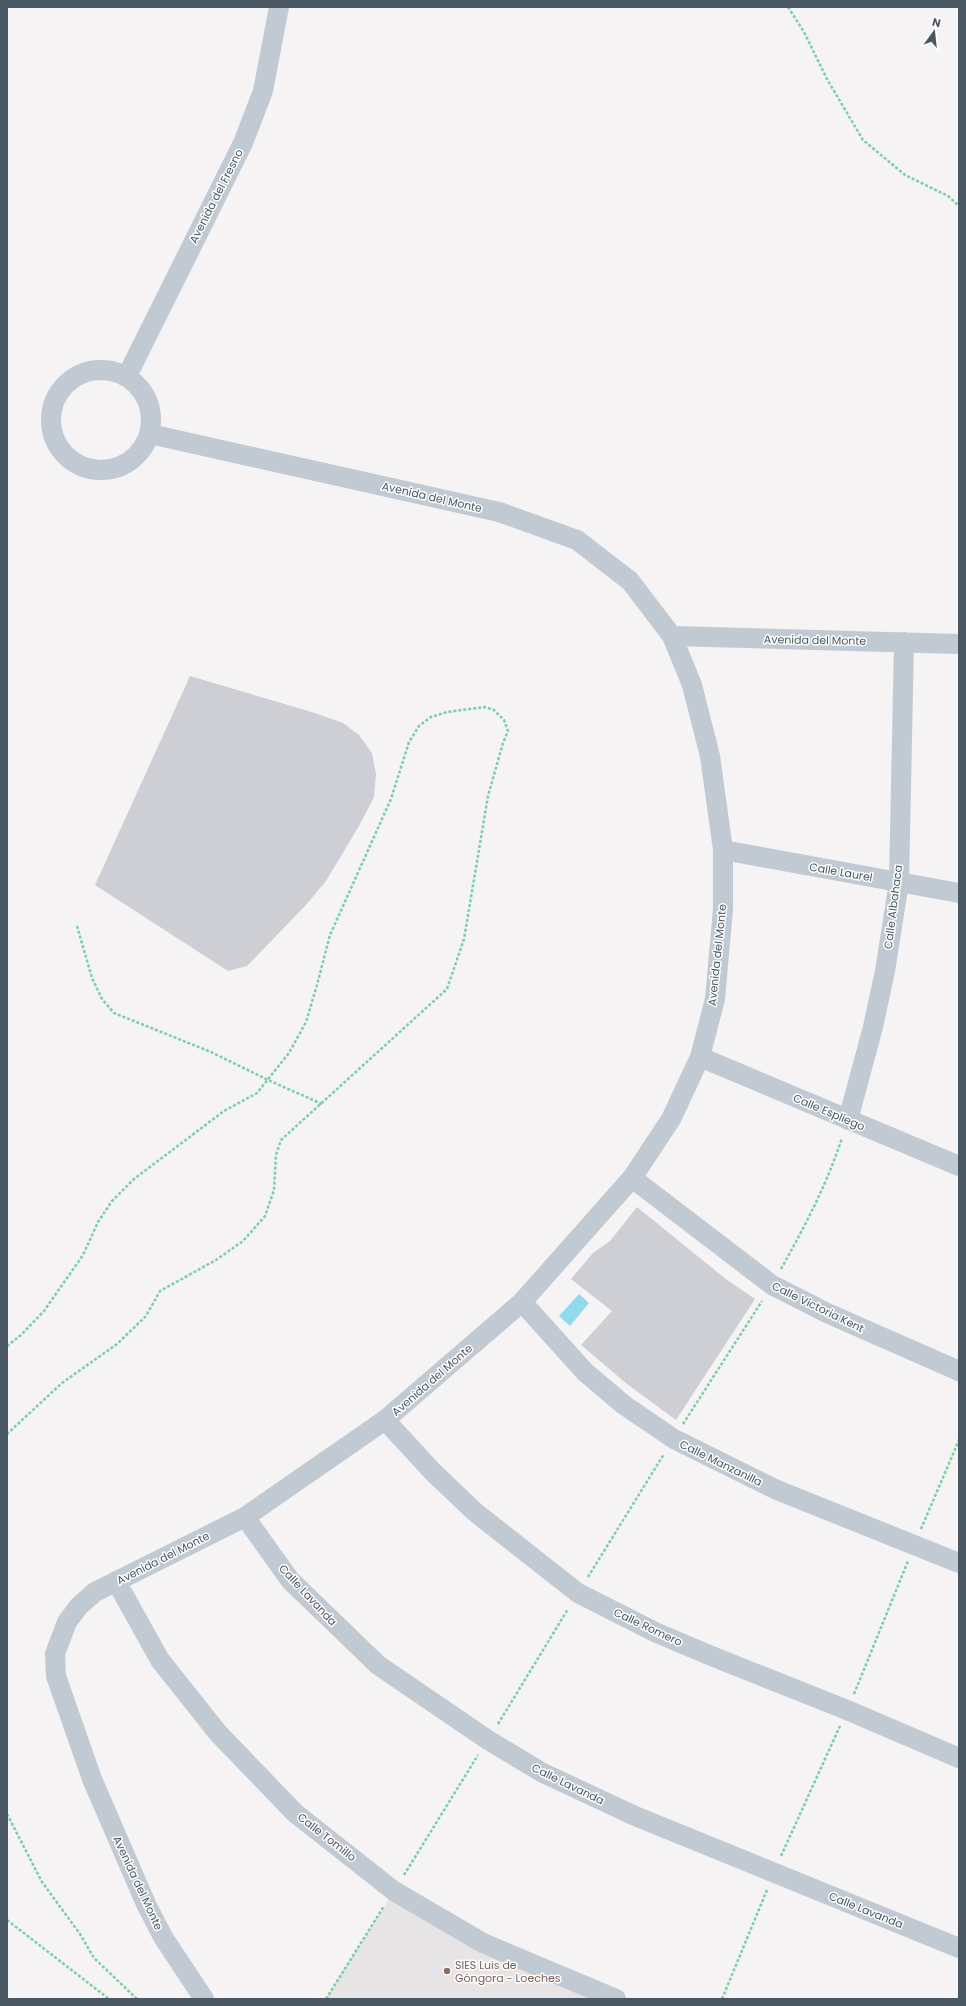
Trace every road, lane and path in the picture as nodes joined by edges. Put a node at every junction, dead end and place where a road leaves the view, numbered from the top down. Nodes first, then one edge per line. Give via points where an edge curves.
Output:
1 (279, 7) edge
2 (788, 7) edge
3 (959, 206) edge
4 (127, 376) junction
5 (150, 434) junction
6 (672, 636) junction
7 (904, 642) junction
8 (959, 644) edge
9 (723, 850) junction
10 (899, 882) junction
11 (959, 893) edge
12 (77, 926) dead end
13 (700, 1057) junction
14 (268, 1080) junction
15 (322, 1104) junction
16 (848, 1120) junction
17 (959, 1166) edge
18 (632, 1178) junction
19 (772, 1285) junction
20 (522, 1302) junction
21 (7, 1346) edge
22 (959, 1371) edge
23 (385, 1420) junction
24 (7, 1434) edge
25 (245, 1517) junction
26 (959, 1564) edge
27 (116, 1581) junction
28 (959, 1758) edge
29 (7, 1814) edge
30 (394, 1890) junction
31 (7, 1920) edge
32 (959, 1948) edge
33 (109, 1999) edge
34 (137, 1999) edge
35 (204, 1999) edge
36 (326, 1999) edge
37 (616, 1999) edge

1 - 4 street, Avenida del Fresno via 257,110
2 - 3 path via 863,140 905,174 948,196
4 - 5 street via 140,386 149,401 152,417
4 - 5 street via 112,370 97,369 83,372 70,380 59,391 53,405 50,420 53,434 68,458 81,466 98,470 115,469 130,462 143,449
5 - 6 street, Avenida del Monte via 499,512 577,540 630,581
6 - 7 street, Avenida del Monte
6 - 9 street, Avenida del Monte via 692,685 710,756
7 - 8 street, Avenida del Monte
7 - 10 street, Calle Albahaca
9 - 10 street, Calle Laurel
9 - 13 street, Avenida del Monte via 723,909 715,999
10 - 11 street, Calle Laurel
10 - 16 street, Calle Albahaca via 885,971
12 - 14 path via 92,978 102,999 114,1013 211,1052
13 - 16 street, Calle Espliego
13 - 18 street, Avenida del Monte via 671,1119
14 - 15 path
14 - 15 path via 289,1053 306,1022 330,935 391,799 409,742 419,726 431,717 447,712 485,707 494,710 504,720 508,731 488,796 464,939 447,989
14 - 21 path via 257,1093 224,1111 134,1179 112,1201 98,1222 83,1255 44,1311
15 - 24 path via 281,1140 276,1155 274,1190 265,1216 243,1241 216,1260 160,1291 146,1316 117,1344 62,1384
16 - 17 street, Calle Espliego
16 - 19 path via 833,1166
18 - 19 street, Calle Victoria Kent
18 - 20 street, Avenida del Monte
19 - 22 street, Calle Victoria Kent via 827,1313
20 - 23 street, Avenida del Monte
20 - 26 street, Calle Manzanilla via 585,1372 624,1405 674,1439 777,1490
23 - 25 street, Avenida del Monte
23 - 28 street, Calle Romero via 433,1472 475,1512 578,1593 714,1658 847,1710
25 - 27 street, Avenida del Monte
25 - 32 street, Calle Lavanda via 290,1580 378,1665 488,1740 543,1773 634,1816
27 - 30 street, Calle Tomillo via 160,1660 218,1733 295,1812
27 - 35 street, Avenida del Monte via 95,1592 79,1606 67,1622 55,1654 56,1676 92,1779 146,1904 163,1937
29 - 34 path via 42,1882 94,1958
30 - 36 path
30 - 37 street, Calle Tomillo via 483,1943
31 - 33 path

